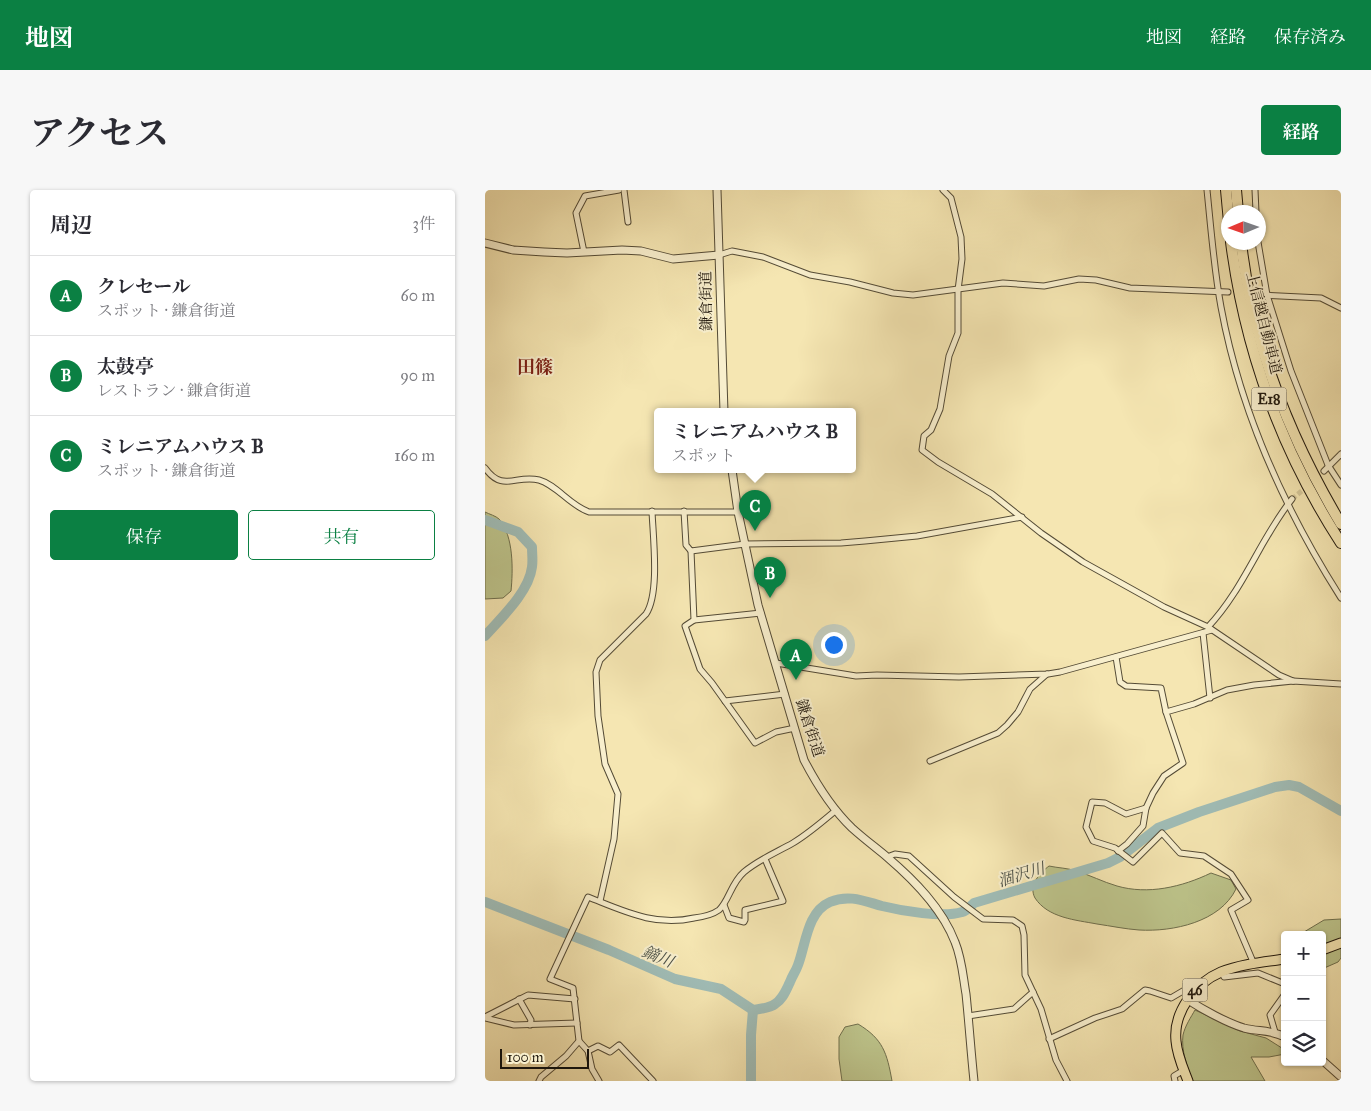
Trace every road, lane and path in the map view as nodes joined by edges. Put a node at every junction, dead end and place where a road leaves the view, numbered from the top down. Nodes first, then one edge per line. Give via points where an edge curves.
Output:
1 (619, 190) edge
2 (624, 190) edge
3 (717, 190) edge
4 (943, 190) edge
5 (1207, 190) edge
6 (1226, 190) edge
7 (1236, 190) edge
8 (1255, 190) edge
9 (1227, 205) edge
10 (1237, 205) edge
11 (1256, 205) edge
12 (627, 222) dead end
13 (485, 243) edge
14 (1232, 250) edge
15 (1242, 250) edge
16 (1259, 250) edge
17 (584, 252) junction
18 (719, 255) junction
19 (957, 290) junction
20 (1218, 291) junction
21 (1228, 292) dead end
22 (1264, 295) junction
23 (1341, 308) edge
24 (724, 408) edge
25 (1341, 454) edge
26 (1328, 465) junction
27 (485, 468) edge
28 (1324, 471) dead end
29 (732, 473) edge
30 (1341, 485) edge
31 (1290, 501) junction
32 (652, 511) junction
33 (684, 511) junction
34 (738, 512) junction
35 (1022, 517) junction
36 (1341, 524) edge
37 (1341, 543) edge
38 (745, 544) junction
39 (691, 551) junction
40 (1341, 598) edge
41 (761, 613) junction
42 (694, 620) junction
43 (1210, 629) junction
44 (1203, 634) junction
45 (1116, 657) junction
46 (776, 663) junction
47 (1048, 674) junction
48 (1293, 681) junction
49 (1341, 684) edge
50 (785, 694) junction
51 (1210, 698) junction
52 (725, 701) junction
53 (1166, 712) junction
54 (795, 728) junction
55 (930, 761) dead end
56 (1146, 808) junction
57 (835, 811) junction
58 (1118, 851) junction
59 (887, 857) junction
60 (765, 859) junction
61 (600, 901) junction
62 (724, 905) junction
63 (1341, 943) edge
64 (1326, 949) edge
65 (1281, 959) edge
66 (1254, 964) junction
67 (1221, 972) junction
68 (1281, 982) edge
69 (1194, 991) junction
70 (1033, 992) junction
71 (519, 999) junction
72 (575, 999) junction
73 (1281, 999) edge
74 (1188, 1000) junction
75 (968, 1016) junction
76 (485, 1018) edge
77 (577, 1023) junction
78 (530, 1025) junction
79 (1275, 1032) junction
80 (1281, 1035) edge
81 (1049, 1039) junction
82 (579, 1041) junction
83 (588, 1051) junction
84 (1326, 1064) edge
85 (1184, 1070) junction
86 (1341, 1077) edge
87 (539, 1081) edge
88 (599, 1081) edge
89 (653, 1081) edge
90 (974, 1081) edge
91 (1067, 1081) edge
92 (1175, 1081) edge
93 (1188, 1081) edge

1 - 17 street via 585,196 576,213
2 - 12 street
3 - 18 street, 鎌倉街道
4 - 19 street via 951,198 961,237 962,259
5 - 20 street
6 - 9 highway
7 - 10 highway
8 - 11 street
13 - 17 street via 513,250
14 - 37 highway, 上信越自動車道 / E18 via 1243,311 1268,396 1290,452
15 - 36 highway, 上信越自動車道 / E18 via 1252,306 1275,389 1311,473
16 - 22 street
17 - 18 street via 641,251 673,259
18 - 19 street via 732,251 763,257 810,275 893,293
18 - 24 street, 鎌倉街道
19 - 20 street via 1003,283 1044,286 1079,279 1130,288
19 - 35 street via 958,333 949,356 940,409 931,430 924,436 922,450
20 - 21 street
20 - 31 street via 1245,399 1273,472
22 - 23 street via 1321,298
22 - 26 street
25 - 26 street
26 - 28 street
26 - 30 street
27 - 32 street via 499,481 538,480 589,512
29 - 34 street, 鎌倉街道
31 - 40 street
31 - 43 street via 1241,585
32 - 33 street
32 - 61 street via 654,576 651,607 600,660 596,672 605,764 618,794 614,839
33 - 34 street
33 - 39 street via 686,544
34 - 38 street, 鎌倉街道
35 - 38 street via 917,536 841,543
35 - 43 street via 1083,562
38 - 39 street
38 - 41 street, 鎌倉街道
39 - 42 street
41 - 42 street
41 - 46 street, 鎌倉街道
42 - 52 street via 685,626 700,669
43 - 44 street
43 - 48 street
44 - 45 street
44 - 51 street
45 - 47 street
45 - 53 street via 1120,682 1126,686 1161,688
46 - 47 street via 856,676
46 - 50 street, 鎌倉街道
47 - 55 street via 1030,689 1018,712 998,733
48 - 49 street
48 - 51 street via 1236,688
50 - 52 street
50 - 54 street, 鎌倉街道
51 - 53 street
52 - 54 street via 755,744 776,732
53 - 56 street via 1183,763 1164,776
54 - 57 street, 鎌倉街道 via 814,781
56 - 58 street via 1143,826
56 - 58 street via 1126,814 1105,803 1092,802 1086,827 1093,841
57 - 59 street, 鎌倉街道
57 - 60 street via 795,842
58 - 66 street via 1133,862 1163,833 1180,853 1204,856 1231,874 1248,900 1231,910
59 - 70 street via 895,854 909,856 953,897 983,919 1013,920 1022,926 1025,975
59 - 75 street, 鎌倉街道 via 925,893 955,941
60 - 62 street via 736,880
60 - 62 street via 783,900 745,910 744,922 729,918
61 - 62 street via 645,919 665,921 707,916
61 - 72 street via 588,897 550,979 571,986
63 - 64 main road
65 - 66 main road, 46
66 - 67 main road, 46
67 - 68 street via 1224,977 1258,972
67 - 69 main road, 46
69 - 74 main road, 46
69 - 81 street via 1188,988 1171,998 1145,990 1122,1009
70 - 75 street via 1014,1010
70 - 81 street
71 - 72 street via 528,995
71 - 76 street
71 - 78 street via 531,1020
72 - 77 street
73 - 79 street via 1270,1014
74 - 79 street via 1244,1028
74 - 85 main road, 46 via 1176,1029
75 - 90 street
76 - 78 street
77 - 78 street
77 - 82 street
79 - 80 street
81 - 91 street
82 - 83 street
82 - 87 street
83 - 88 street
83 - 89 street via 599,1046 610,1052 619,1045
84 - 86 street
85 - 92 street via 1174,1076
85 - 93 main road, 46

